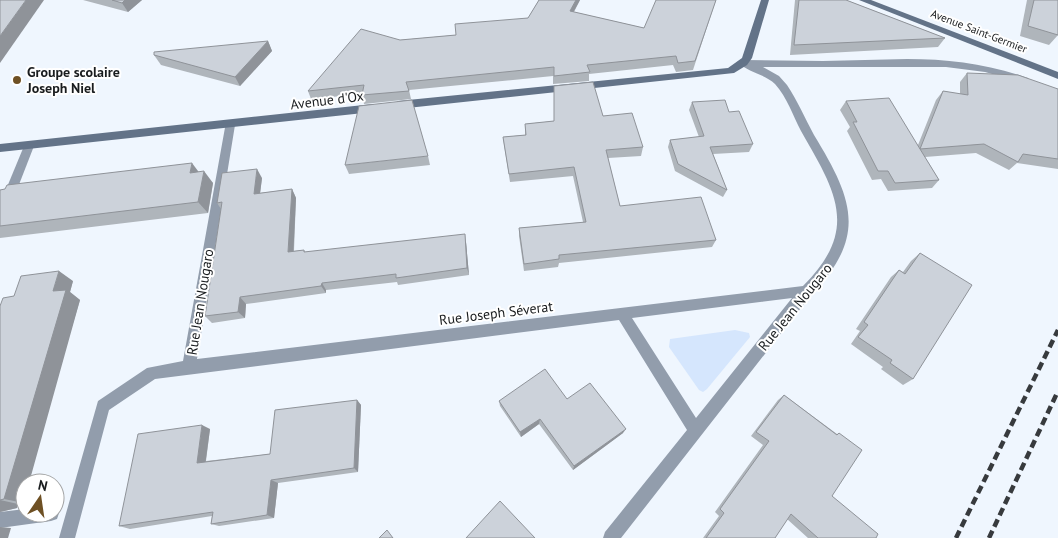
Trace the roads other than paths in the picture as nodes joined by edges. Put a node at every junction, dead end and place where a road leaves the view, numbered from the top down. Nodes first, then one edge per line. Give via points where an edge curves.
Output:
1 (765, 0) edge
2 (862, 0) edge
3 (744, 63) junction
4 (1058, 76) edge
5 (1031, 83) edge
6 (230, 126) junction
7 (29, 146) junction
8 (0, 148) edge
9 (0, 218) edge
10 (806, 291) junction
11 (622, 314) junction
12 (189, 367) junction
13 (696, 431) junction
14 (74, 510) junction
15 (65, 511) edge
16 (15, 518) edge
17 (0, 520) edge
18 (67, 538) edge
19 (611, 538) edge

1 - 3 street via 751,51
2 - 4 street, Avenue Saint-Germier
3 - 5 street via 797,66 941,62 991,69
3 - 6 street, Avenue d'Ox via 730,71 715,73 443,100
3 - 10 street, Rue Jean Nougaro via 758,68 782,86 833,181 841,206 844,226 840,247 828,269
6 - 7 street, Avenue d'Ox
6 - 12 street, Rue Jean Nougaro
7 - 8 street, Avenue d'Ox
7 - 9 street
10 - 11 street, Rue Joseph Séverat
10 - 13 street, Rue Jean Nougaro
11 - 12 street, Rue Joseph Séverat
11 - 13 street
12 - 14 street, Rue Jean Nougaro via 152,373 103,406
13 - 19 street, Rue Jean Nougaro
14 - 15 street
14 - 18 street, Rue Jean Nougaro
16 - 17 street

